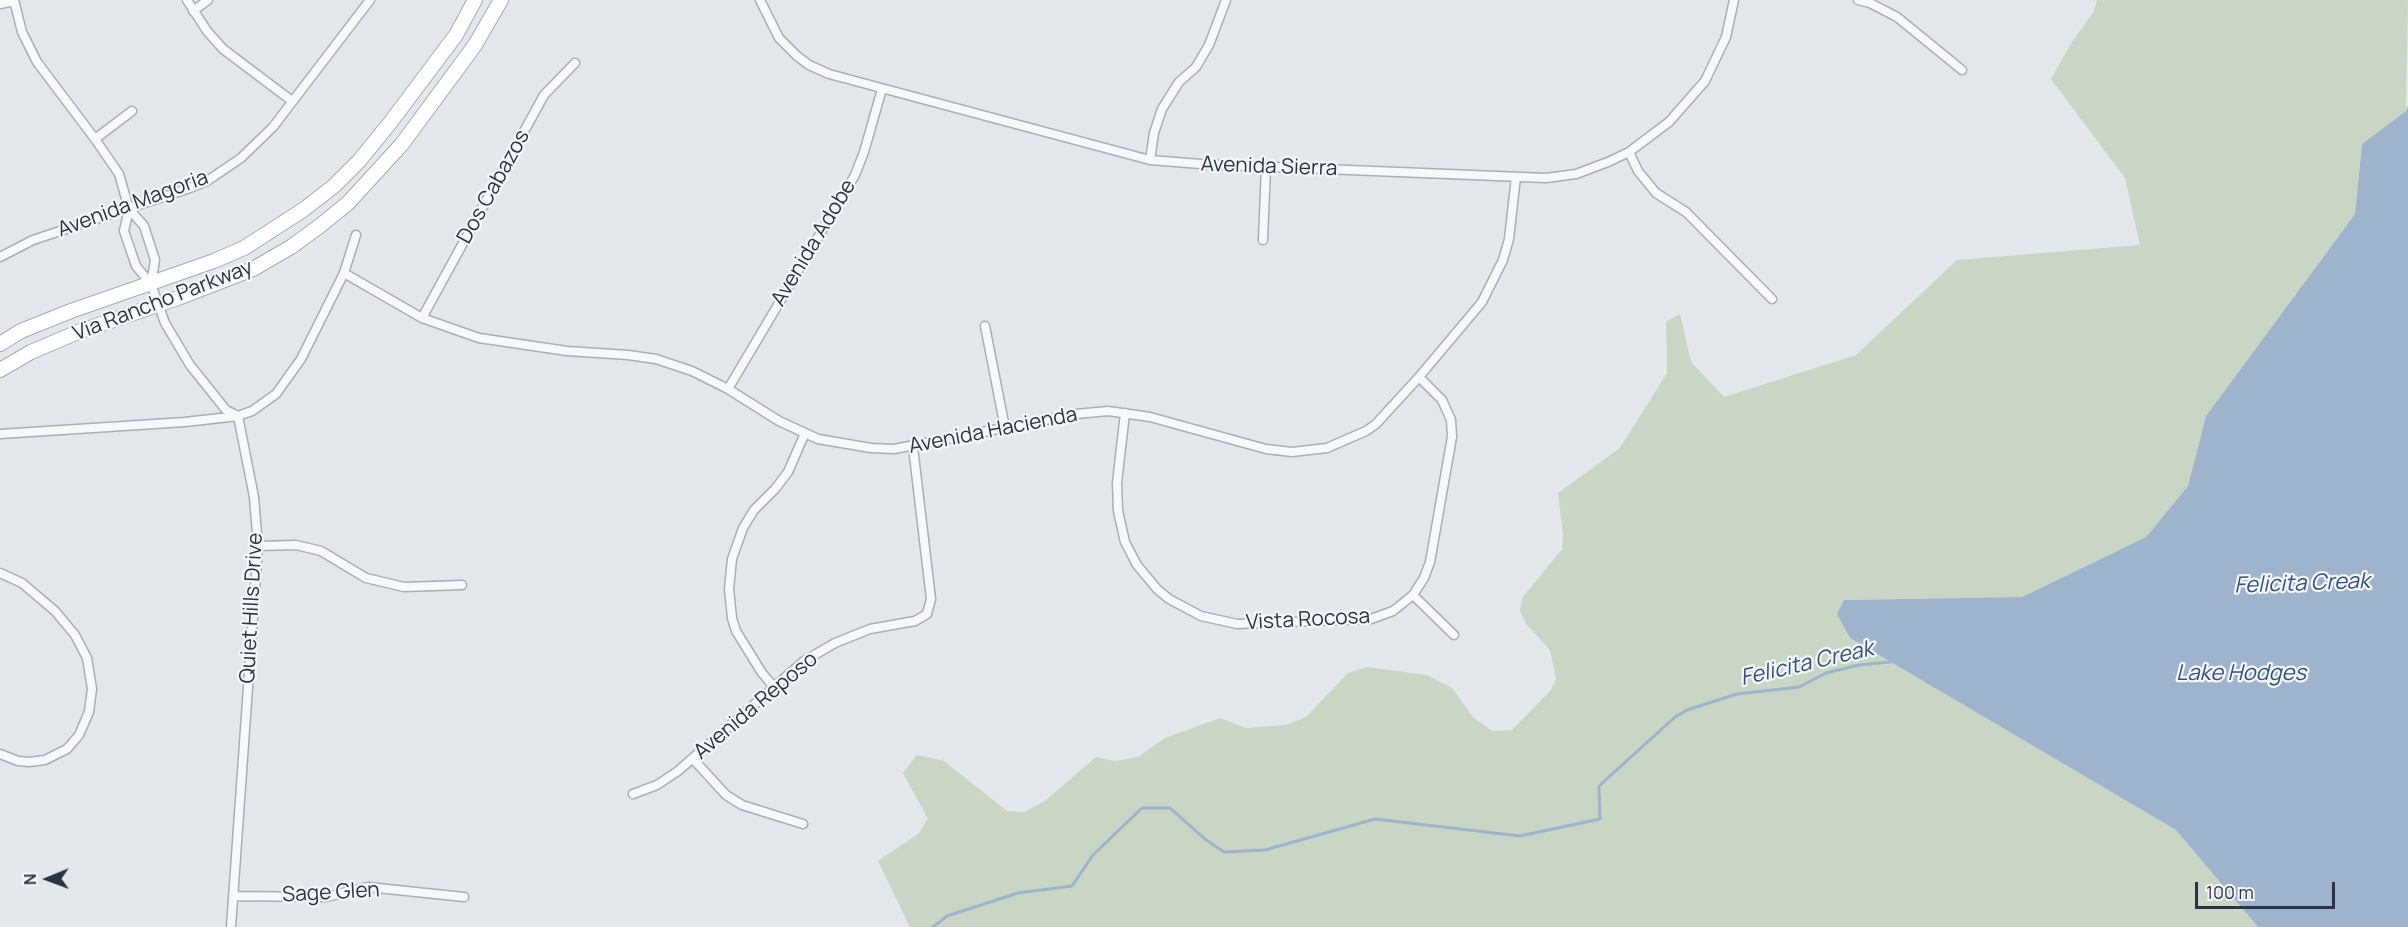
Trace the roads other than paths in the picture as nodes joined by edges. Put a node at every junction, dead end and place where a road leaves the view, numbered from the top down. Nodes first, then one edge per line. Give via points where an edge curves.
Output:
1 (187, 0) edge
2 (208, 0) edge
3 (370, 0) edge
4 (475, 0) edge
5 (501, 0) edge
6 (760, 0) edge
7 (1226, 0) edge
8 (1734, 0) edge
9 (1858, 0) edge
10 (14, 1) edge
11 (0, 4) edge
12 (193, 11) junction
13 (574, 63) dead end
14 (1962, 70) dead end
15 (882, 89) junction
16 (292, 101) junction
17 (132, 111) dead end
18 (95, 139) junction
19 (1629, 152) junction
20 (1150, 160) junction
21 (1266, 166) junction
22 (1516, 177) junction
23 (129, 209) junction
24 (356, 235) dead end
25 (1263, 240) dead end
26 (0, 257) edge
27 (344, 273) junction
28 (151, 284) junction
29 (1772, 299) dead end
30 (158, 305) junction
31 (422, 318) junction
32 (985, 326) dead end
33 (0, 344) edge
34 (0, 370) edge
35 (1419, 377) junction
36 (728, 389) junction
37 (1125, 413) junction
38 (238, 416) junction
39 (1005, 428) junction
40 (805, 433) junction
41 (0, 434) edge
42 (913, 447) junction
43 (258, 546) junction
44 (0, 573) edge
45 (462, 585) dead end
46 (1413, 595) junction
47 (1454, 635) dead end
48 (774, 687) junction
49 (0, 754) edge
50 (693, 759) junction
51 (633, 794) dead end
52 (803, 824) dead end
53 (233, 896) junction
54 (464, 897) dead end
55 (231, 927) edge

1 - 12 street
2 - 12 street
3 - 16 street, Avenida Magoria
4 - 28 main road, Via Rancho Parkway via 456,35 417,89 334,186 276,230 244,248
5 - 30 main road, Via Rancho Parkway via 445,88 402,144 348,203 291,247 253,269
6 - 15 street, Avenida Sierra via 779,38 797,57 829,74
7 - 20 street via 1209,45 1162,109
8 - 19 street, Avenida Sierra via 1726,37 1705,81 1669,122
9 - 14 street via 1898,17
10 - 11 street
10 - 18 street via 22,32 37,62
12 - 16 street via 224,49
13 - 31 street, Dos Cabazos via 544,95
15 - 20 street, Avenida Sierra
15 - 36 street, Avenida Adobe via 855,175
16 - 23 street, Avenida Magoria via 273,127 241,158 207,181
17 - 18 street
18 - 23 street via 119,174
19 - 22 street, Avenida Sierra via 1576,174
19 - 29 street via 1656,193 1686,212
20 - 21 street, Avenida Sierra
21 - 22 street, Avenida Sierra
21 - 25 street
22 - 35 street, Avenida Hacienda via 1503,260 1482,302
23 - 26 street, Avenida Magoria via 33,240
23 - 28 street via 144,226 155,260
23 - 28 street via 124,231 136,266
24 - 27 street
27 - 31 street, Avenida Hacienda
27 - 38 street via 301,359 276,394
28 - 30 street
28 - 33 main road, Via Rancho Parkway via 71,311
30 - 34 main road, Via Rancho Parkway via 31,351
30 - 38 street via 190,364 226,410
31 - 36 street, Avenida Hacienda via 479,338 656,359
32 - 39 street
35 - 37 street, Avenida Hacienda via 1376,424 1327,448 1292,452 1266,449
35 - 46 street, Vista Rocosa via 1442,400 1451,420 1452,437 1430,561
36 - 40 street, Avenida Hacienda
37 - 39 street, Avenida Hacienda via 1076,414
37 - 46 street, Vista Rocosa via 1117,483 1125,542 1137,565 1168,599 1202,616 1237,624 1371,620 1393,611
38 - 41 street
38 - 43 street, Quiet Hills Drive via 254,497
39 - 42 street, Avenida Hacienda
40 - 42 street, Avenida Hacienda via 871,448
40 - 48 street via 788,472 743,528 732,559 729,589 736,631
42 - 48 street, Avenida Reposo via 931,599 927,614 915,621 870,629 835,643 804,661
43 - 45 street via 296,545 321,551 366,578 404,587
43 - 53 street, Quiet Hills Drive
44 - 49 street via 22,583 55,611 75,635 87,658 92,689 89,712 79,735 67,749 45,760 28,762
46 - 47 street
48 - 50 street, Avenida Reposo
50 - 51 street, Avenida Reposo via 657,785
50 - 52 street via 726,795 742,805
53 - 54 street, Sage Glen via 326,897 368,888
53 - 55 street, Quiet Hills Drive

